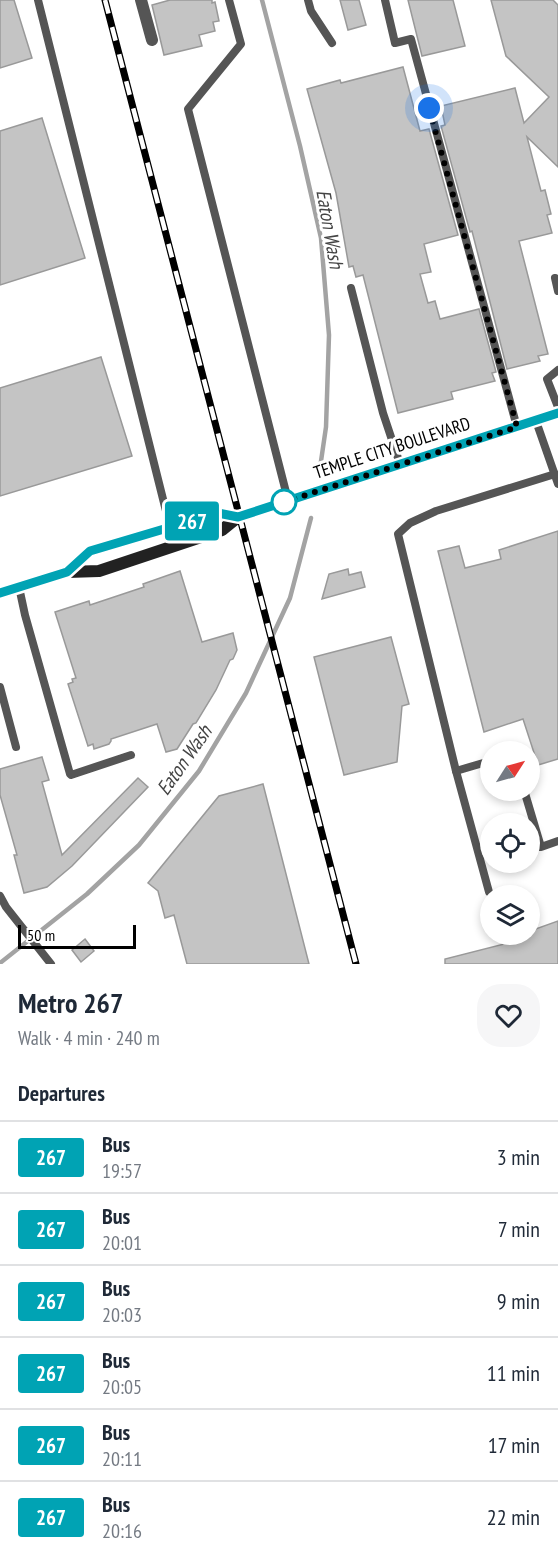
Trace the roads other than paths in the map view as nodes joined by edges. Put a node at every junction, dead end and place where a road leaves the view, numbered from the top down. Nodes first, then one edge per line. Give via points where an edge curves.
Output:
1 (38, 0) edge
2 (141, 0) edge
3 (229, 0) edge
4 (308, 0) edge
5 (385, 0) edge
6 (152, 40) dead end
7 (332, 43) dead end
8 (555, 278) dead end
9 (351, 288) dead end
10 (558, 291) edge
11 (558, 370) edge
12 (558, 407) edge
13 (558, 413) edge
14 (536, 421) junction
15 (517, 427) junction
16 (400, 464) junction
17 (555, 474) junction
18 (558, 484) edge
19 (291, 499) junction
20 (238, 517) junction
21 (170, 527) junction
22 (67, 572) junction
23 (18, 587) junction
24 (0, 593) edge
25 (0, 687) edge
26 (16, 747) dead end
27 (131, 755) dead end
28 (480, 764) edge
29 (456, 771) junction
30 (528, 801) edge
31 (558, 841) edge
32 (487, 885) edge
33 (0, 896) edge
34 (49, 963) edge

1 - 21 lane
2 - 6 street
3 - 19 lane via 241,44 188,109 270,435
4 - 7 lane
5 - 15 lane via 395,43 411,39
8 - 10 lane
9 - 16 lane
11 - 12 lane via 547,379
13 - 14 main road, TEMPLE CITY BOULEVARD
14 - 15 main road, TEMPLE CITY BOULEVARD
14 - 17 lane
15 - 16 main road, TEMPLE CITY BOULEVARD
16 - 19 main road, TEMPLE CITY BOULEVARD
17 - 18 lane
17 - 29 lane via 436,511 410,523 398,534
19 - 20 main road, TEMPLE CITY BOULEVARD
20 - 21 main road, TEMPLE CITY BOULEVARD via 218,513
20 - 22 main road, TEMPLE CITY BOULEVARD via 222,530 99,571
21 - 22 main road, TEMPLE CITY BOULEVARD via 90,551
22 - 23 main road, TEMPLE CITY BOULEVARD
23 - 24 main road, TEMPLE CITY BOULEVARD
23 - 27 lane via 70,774
25 - 26 lane
28 - 29 lane
29 - 32 lane
30 - 31 lane via 541,847
33 - 34 lane

